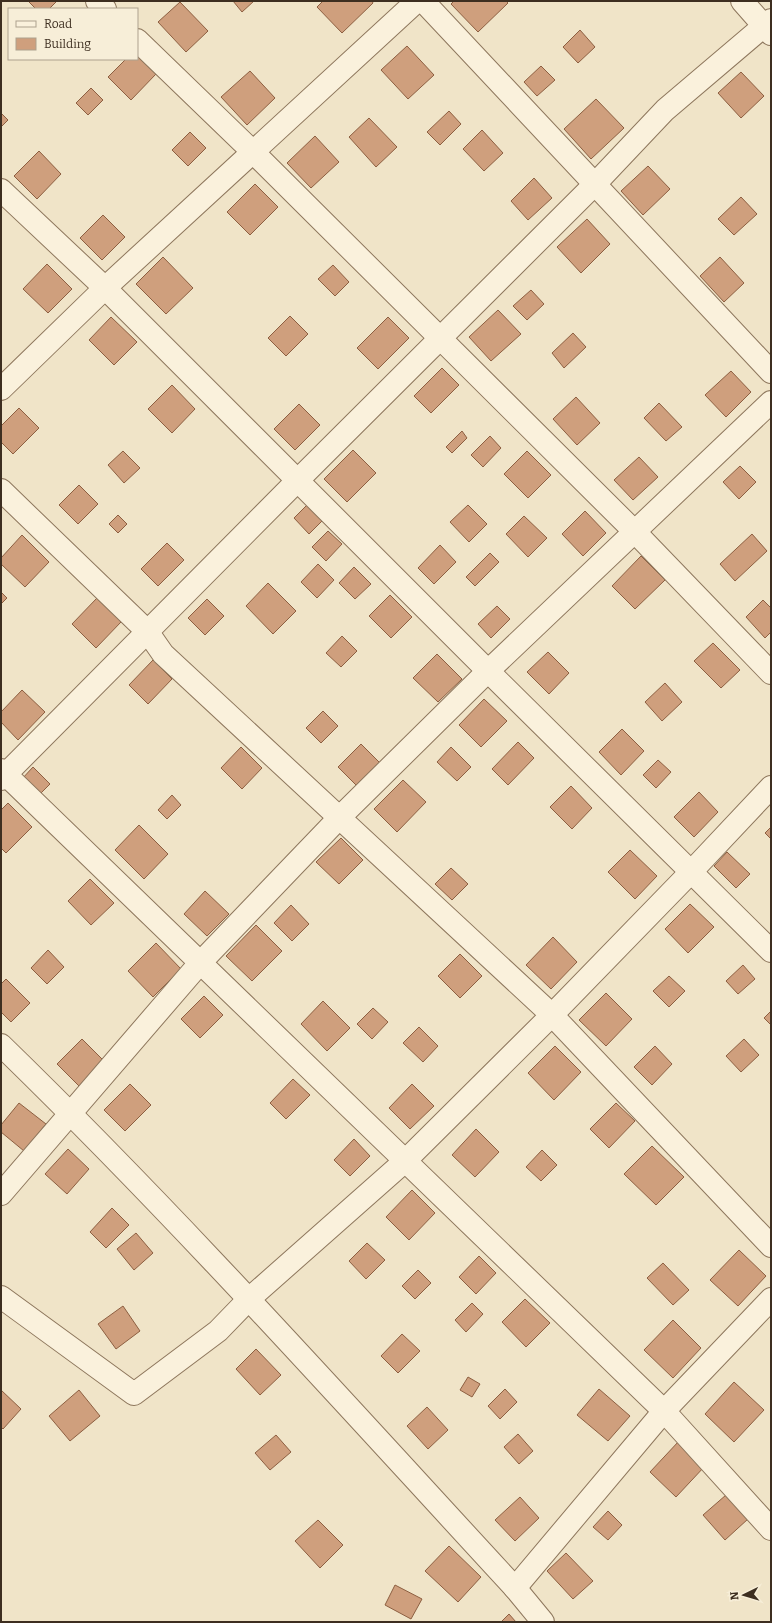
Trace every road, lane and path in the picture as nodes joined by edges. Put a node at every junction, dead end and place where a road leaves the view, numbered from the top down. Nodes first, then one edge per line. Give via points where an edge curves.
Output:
1 (417, 1) edge
2 (423, 1) edge
3 (742, 1) edge
4 (769, 27) edge
5 (138, 41) edge
6 (252, 151) junction
7 (595, 184) junction
8 (1, 190) edge
9 (105, 288) junction
10 (440, 339) junction
11 (771, 372) edge
12 (1, 389) edge
13 (771, 402) edge
14 (298, 480) junction
15 (1, 490) edge
16 (635, 532) junction
17 (147, 631) junction
18 (488, 671) junction
19 (771, 673) edge
20 (2, 774) edge
21 (771, 787) edge
22 (339, 818) junction
23 (691, 872) junction
24 (771, 951) edge
25 (200, 963) junction
26 (552, 1015) junction
27 (1, 1045) edge
28 (71, 1113) junction
29 (405, 1162) junction
30 (1, 1194) edge
31 (771, 1246) edge
32 (1, 1297) edge
33 (771, 1298) edge
34 (249, 1299) junction
35 (664, 1411) junction
36 (771, 1528) edge
37 (515, 1588) junction
38 (543, 1622) edge

1 - 6 street
2 - 7 street
3 - 4 street
4 - 7 street via 665,110
5 - 6 street
6 - 9 street
6 - 10 street
7 - 10 street
7 - 11 street
8 - 9 street
9 - 12 street
9 - 14 street
10 - 14 street
10 - 16 street
13 - 16 street
14 - 17 street
14 - 18 street
15 - 17 street
16 - 18 street
16 - 19 street
17 - 20 street
17 - 22 street via 163,654
18 - 22 street
18 - 23 street
20 - 25 street
21 - 23 street
22 - 25 street
22 - 26 street
23 - 24 street
23 - 26 street
25 - 28 street
25 - 29 street
26 - 29 street
26 - 31 street
27 - 28 street
28 - 30 street
28 - 34 street
29 - 34 street
29 - 35 street
32 - 34 street via 134,1394 218,1331
33 - 35 street
34 - 37 street
35 - 36 street
35 - 37 street
37 - 38 street

